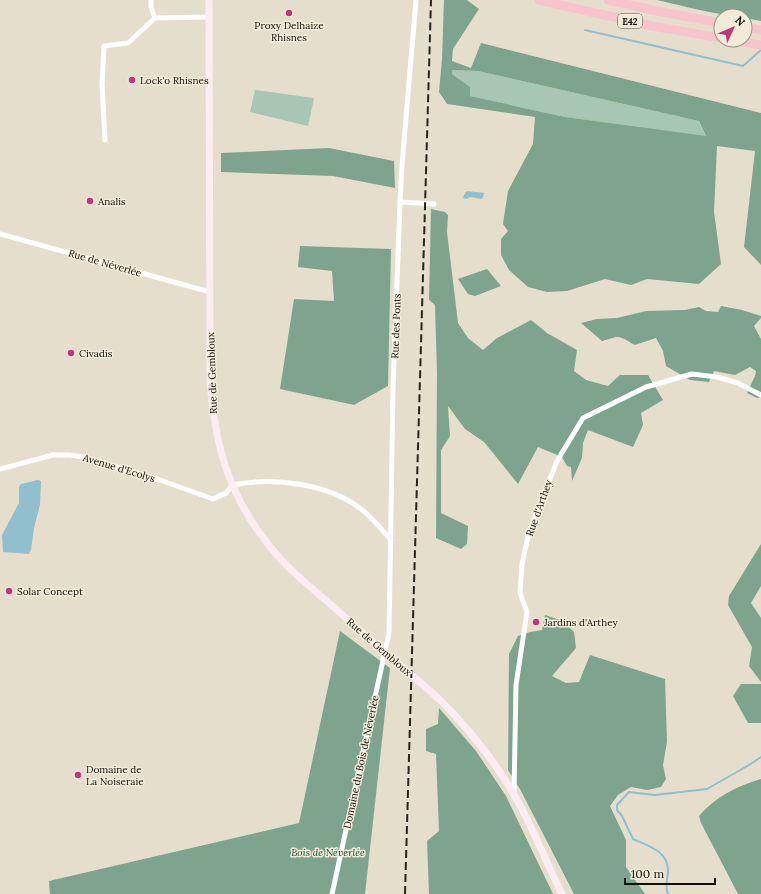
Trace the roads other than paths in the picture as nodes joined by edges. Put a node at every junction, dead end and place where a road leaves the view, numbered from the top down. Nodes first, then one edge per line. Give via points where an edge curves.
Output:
1 (151, 0) edge
2 (208, 0) edge
3 (416, 0) edge
4 (539, 0) edge
5 (608, 0) edge
6 (209, 17) junction
7 (155, 18) junction
8 (713, 22) edge
9 (713, 37) edge
10 (105, 140) dead end
11 (400, 202) junction
12 (434, 204) dead end
13 (0, 234) edge
14 (210, 292) junction
15 (761, 395) edge
16 (0, 468) edge
17 (232, 485) junction
18 (391, 540) junction
19 (385, 653) junction
20 (514, 795) junction
21 (332, 894) edge
22 (561, 894) edge

1 - 7 street
2 - 6 main road, Rue de Gembloux
3 - 11 street, Rue des Ponts
4 - 9 highway, E42 via 652,26
5 - 8 highway, E42
6 - 7 street
6 - 14 main road, Rue de Gembloux
7 - 10 street via 128,43 104,46 102,84
11 - 12 street
11 - 18 street, Rue des Ponts via 393,388
13 - 14 street, Rue de Néverlée
14 - 17 main road, Rue de Gembloux via 211,399 217,438
15 - 20 street, Rue d'Arthey via 738,383 692,374 646,387 583,418 557,461 529,532 522,564 520,593 527,612 516,685
16 - 17 street, Avenue d'Ecolys via 53,455 69,455 84,457 160,480 213,499 226,493
17 - 18 street via 274,482 311,486 341,497 361,508
17 - 19 main road, Rue de Gembloux via 257,530 278,556
18 - 19 street, Rue des Ponts via 389,633
19 - 20 main road, Rue de Gembloux via 443,703 478,744
19 - 21 street, Domaine du Bois de Néverlée
20 - 22 main road, Rue de Gembloux

